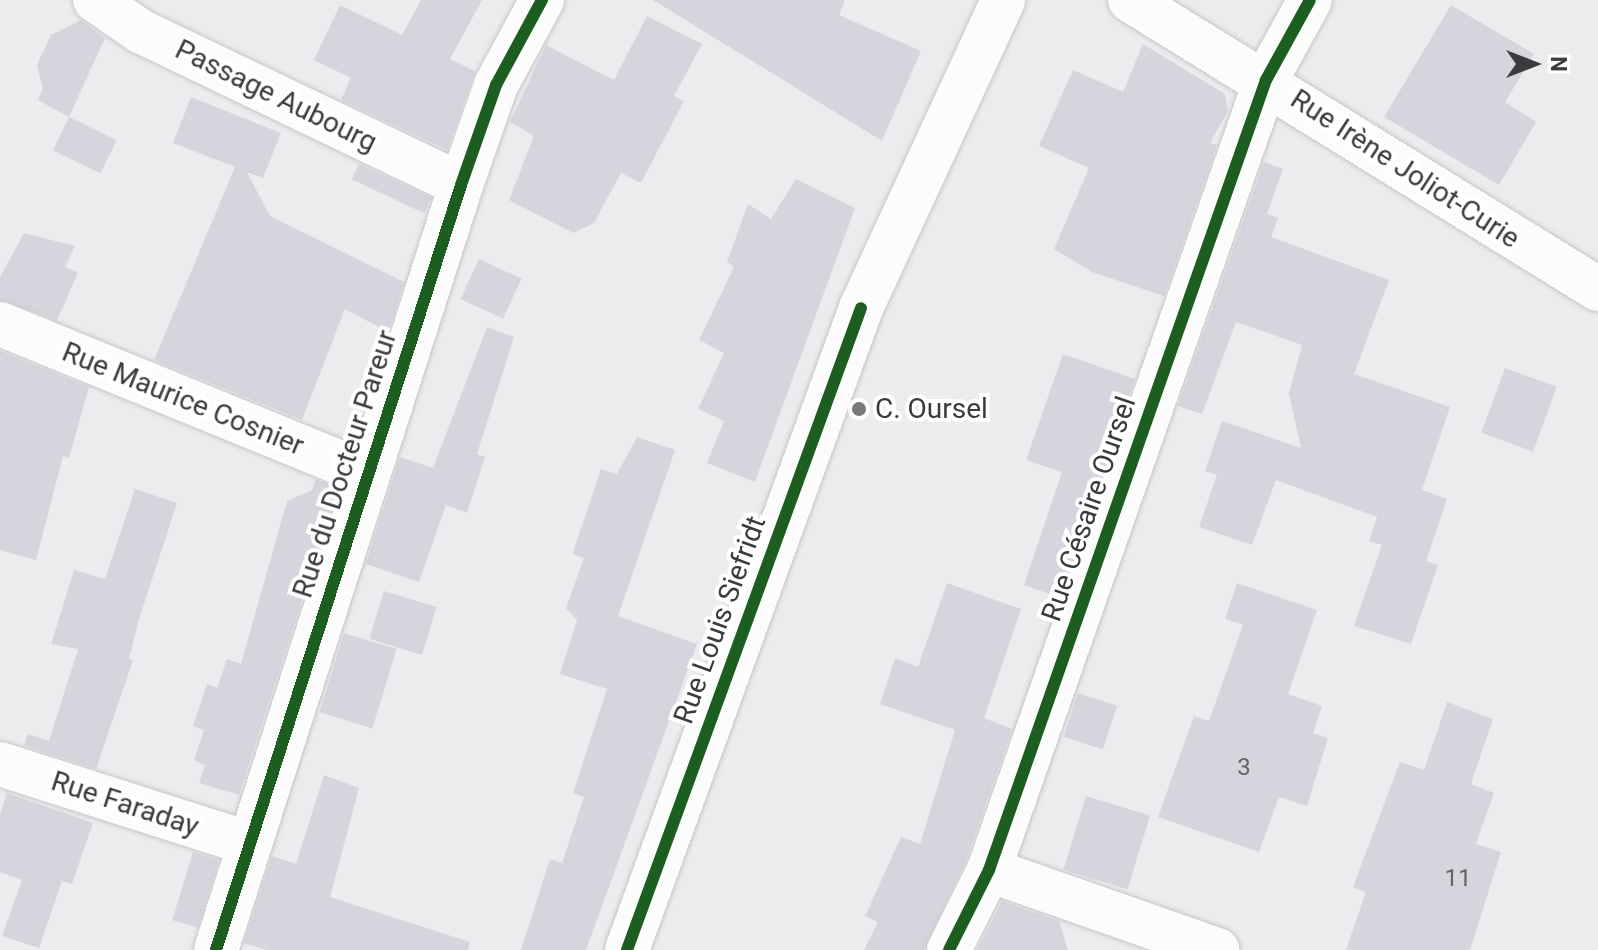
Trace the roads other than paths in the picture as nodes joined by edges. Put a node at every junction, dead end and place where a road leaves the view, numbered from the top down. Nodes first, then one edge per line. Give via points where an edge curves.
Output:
1 (95, 0) edge
2 (542, 0) edge
3 (1003, 0) edge
4 (1130, 0) edge
5 (1310, 0) edge
6 (1266, 80) junction
7 (461, 185) junction
8 (1598, 289) edge
9 (0, 324) edge
10 (366, 473) junction
11 (0, 764) edge
12 (250, 844) junction
13 (989, 870) junction
14 (216, 950) edge
15 (627, 950) edge
16 (949, 950) edge
17 (1217, 950) edge

1 - 7 street, Passage Aubourg via 140,31
2 - 7 street, Rue du Docteur Pareur via 496,85
3 - 15 street, Rue Louis Siefridt via 861,308
4 - 6 street, Rue Irène Joliot-Curie
5 - 6 street, Rue Césaire Oursel
6 - 8 street, Rue Irène Joliot-Curie
6 - 13 street, Rue Césaire Oursel
7 - 10 street, Rue du Docteur Pareur
9 - 10 street, Rue Maurice Cosnier
10 - 12 street, Rue du Docteur Pareur
11 - 12 street, Rue Faraday
12 - 14 street, Rue du Docteur Pareur
13 - 16 street, Rue Césaire Oursel
13 - 17 street

